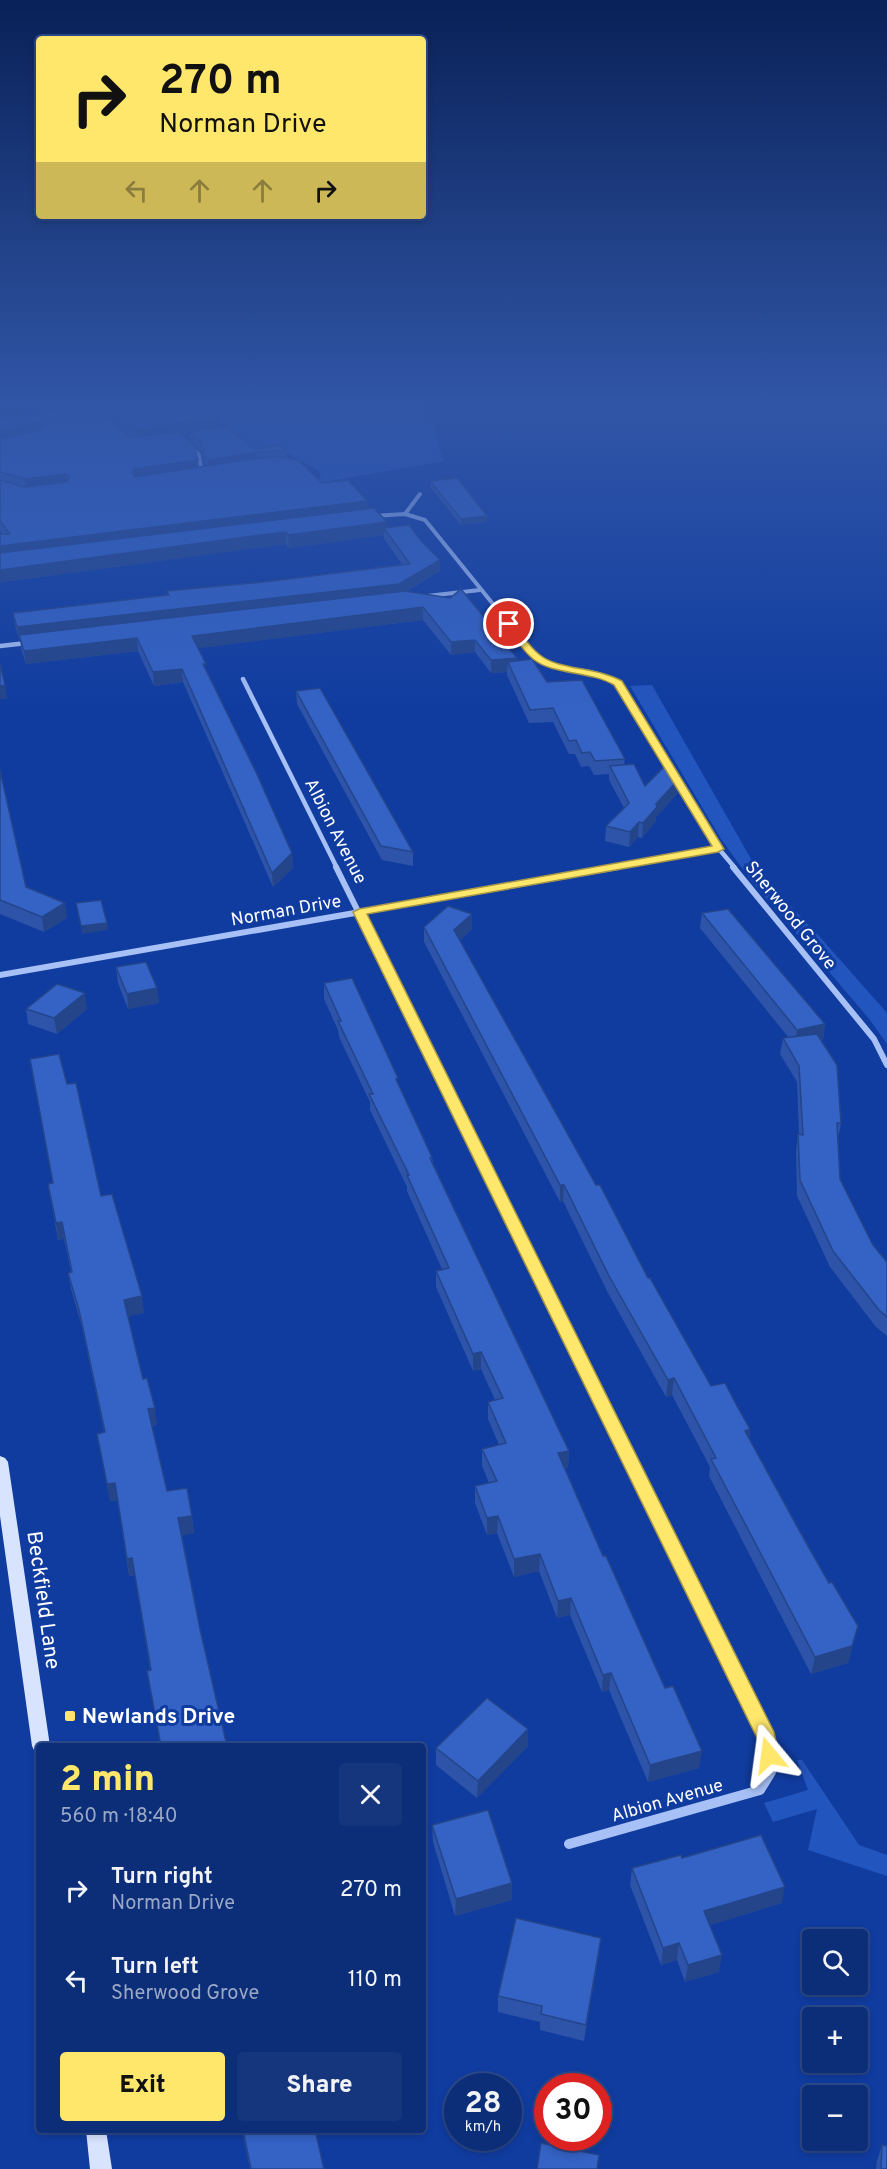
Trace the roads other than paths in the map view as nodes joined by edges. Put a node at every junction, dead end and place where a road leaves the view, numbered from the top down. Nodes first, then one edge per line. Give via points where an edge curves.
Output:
1 (410, 507) edge
2 (405, 514) junction
3 (363, 517) edge
4 (480, 590) junction
5 (421, 597) edge
6 (35, 642) edge
7 (0, 646) edge
8 (243, 679) dead end
9 (718, 849) junction
10 (359, 912) junction
11 (0, 975) edge
12 (887, 1065) edge
13 (0, 1462) edge
14 (41, 1743) edge
15 (569, 1844) dead end
16 (96, 2133) edge
17 (101, 2169) edge

1 - 2 street
2 - 3 street
2 - 4 street, Sherwood Grove via 425,520
4 - 5 street
4 - 9 street, Sherwood Grove via 537,658 606,676 618,683
6 - 7 street
8 - 10 street, Albion Avenue
9 - 10 street, Norman Drive
9 - 12 street, Sherwood Grove via 874,1039
10 - 11 street, Norman Drive
10 - 15 street, Albion Avenue via 767,1738 771,1772 760,1790
13 - 14 street, Beckfield Lane
16 - 17 street

